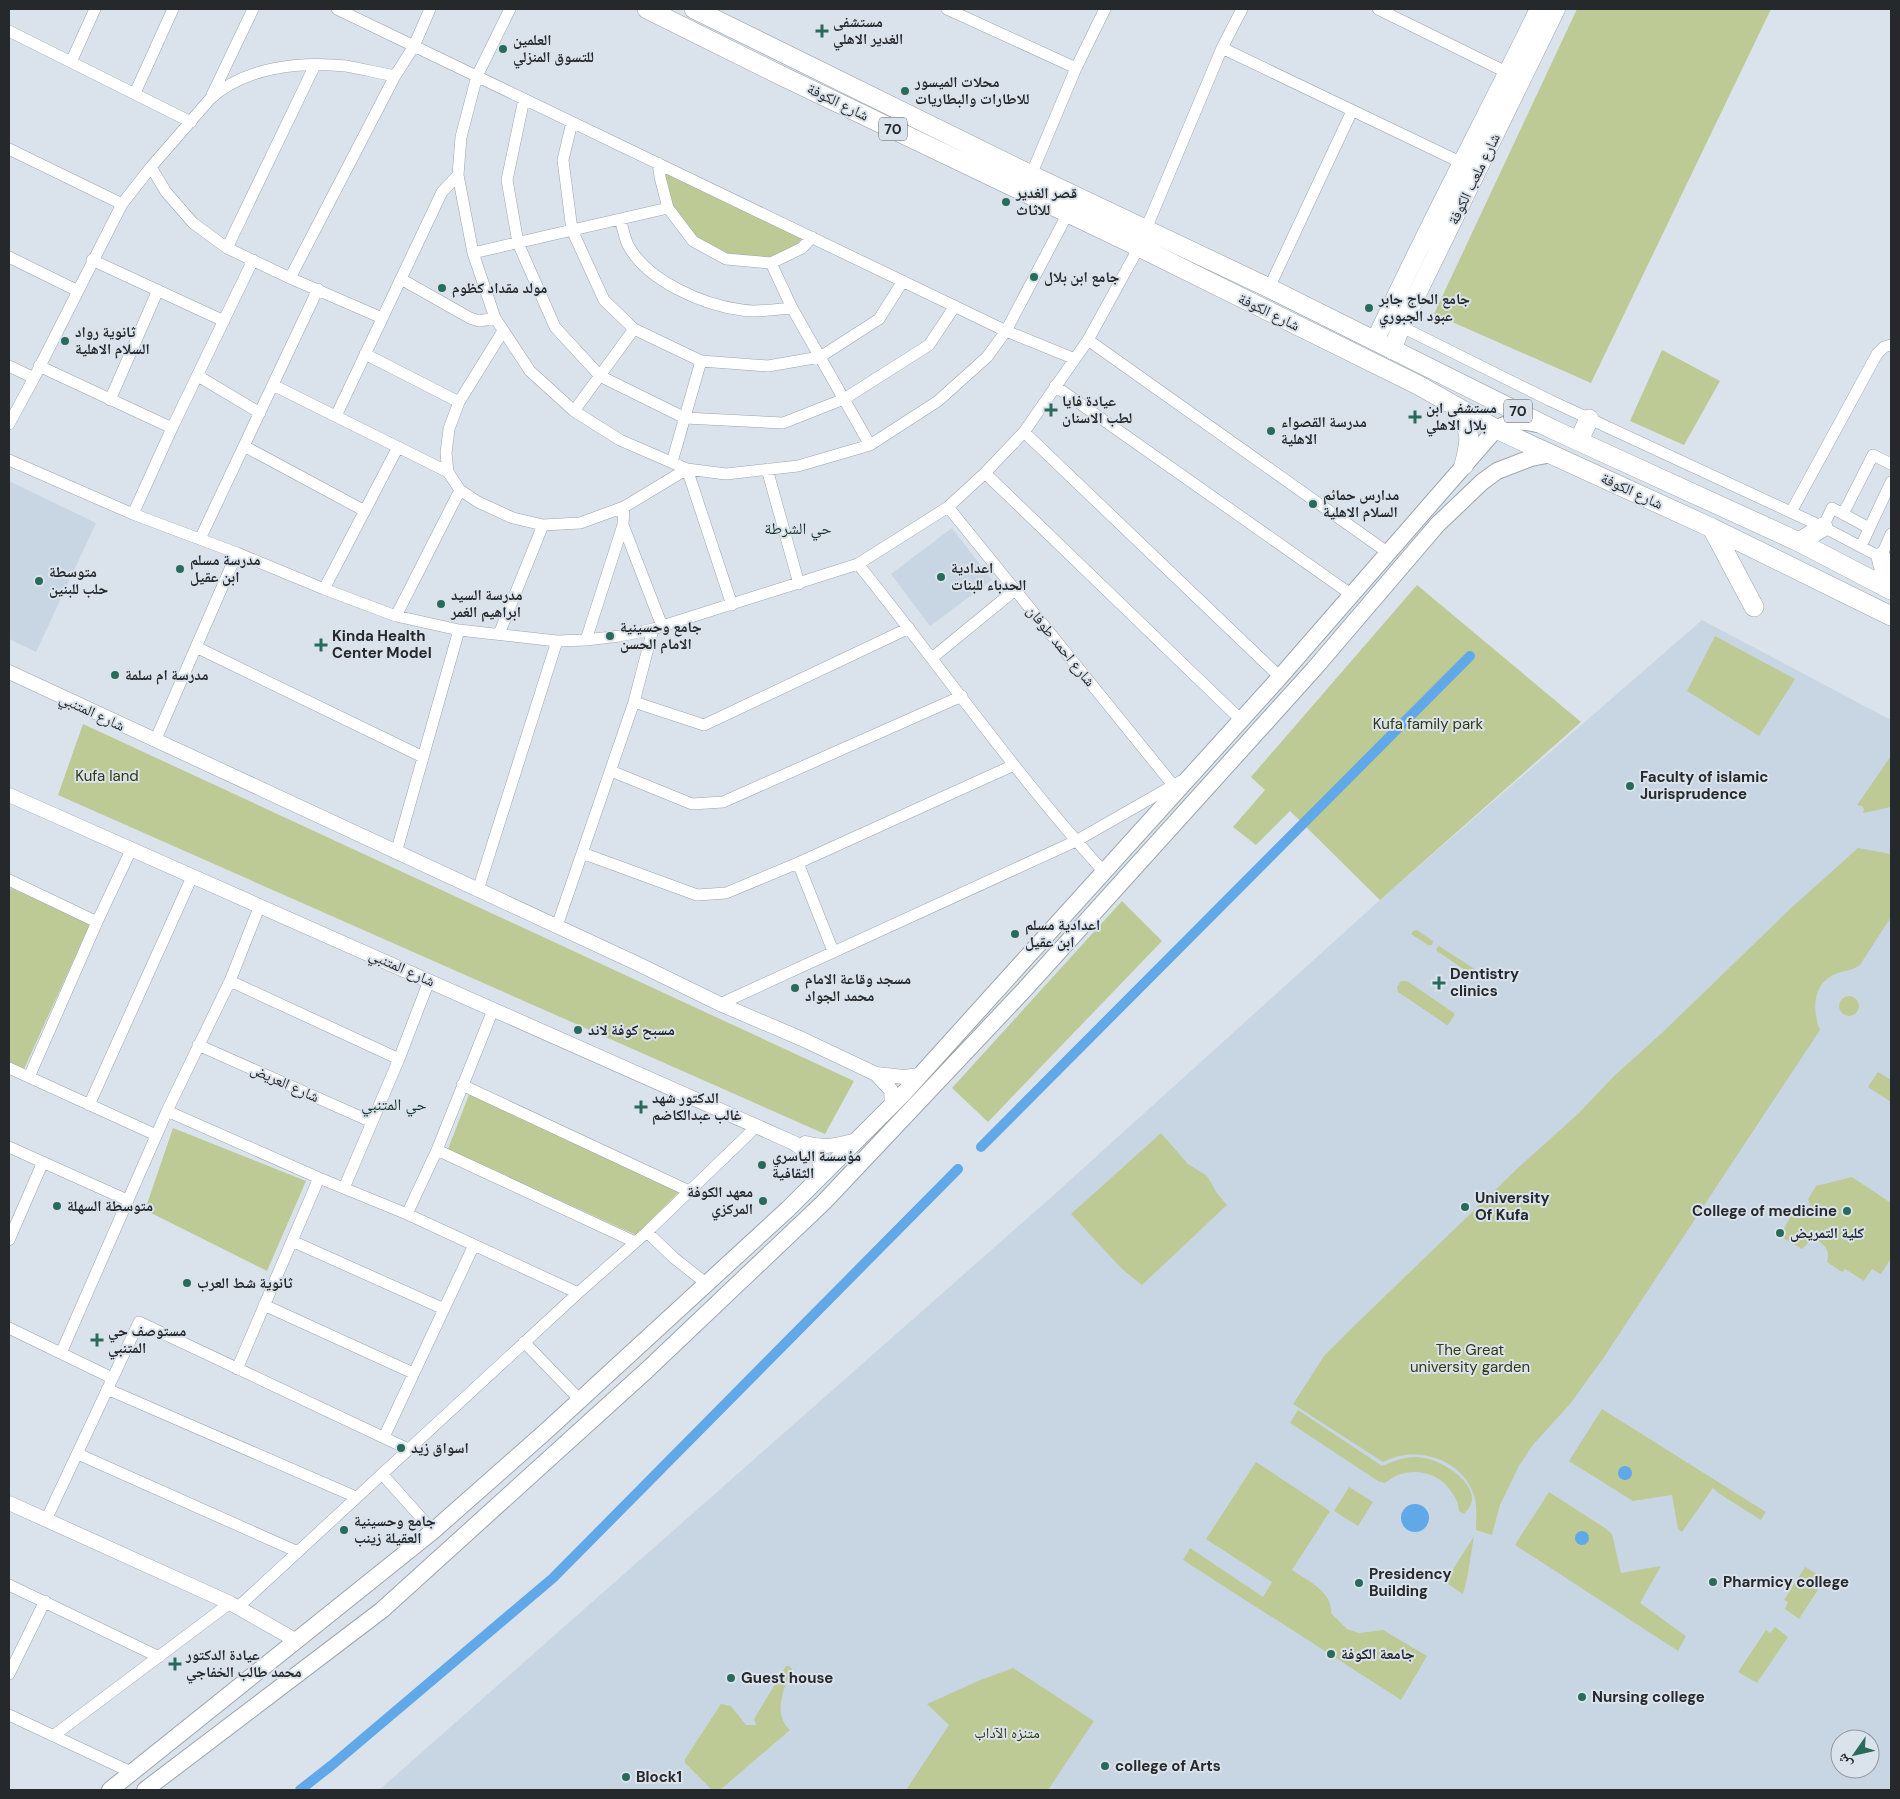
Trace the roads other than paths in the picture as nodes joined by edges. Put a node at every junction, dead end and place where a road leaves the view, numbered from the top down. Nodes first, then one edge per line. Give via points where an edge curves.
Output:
1 (95, 9) edge
2 (173, 9) edge
3 (253, 9) edge
4 (337, 9) edge
5 (430, 9) edge
6 (510, 9) edge
7 (647, 9) edge
8 (694, 9) edge
9 (947, 9) edge
10 (1105, 9) edge
11 (1242, 9) edge
12 (1378, 9) edge
13 (1556, 9) edge
14 (1539, 20) edge
15 (9, 31) edge
16 (760, 42) junction
17 (414, 46) junction
18 (1222, 48) junction
19 (730, 50) junction
20 (1526, 54) junction
21 (71, 62) junction
22 (315, 65) junction
23 (1076, 68) junction
24 (1508, 73) junction
25 (395, 76) junction
26 (477, 76) junction
27 (832, 78) junction
28 (795, 82) junction
29 (135, 93) junction
30 (210, 99) junction
31 (524, 99) junction
32 (1352, 111) junction
33 (191, 122) junction
34 (572, 122) junction
35 (9, 150) edge
36 (658, 163) junction
37 (1462, 163) junction
38 (151, 167) junction
39 (458, 175) junction
40 (1031, 175) junction
41 (122, 204) junction
42 (668, 208) junction
43 (1068, 213) junction
44 (620, 219) junction
45 (1146, 229) junction
46 (572, 230) junction
47 (812, 237) junction
48 (518, 243) junction
49 (1139, 247) junction
50 (227, 248) junction
51 (473, 253) junction
52 (9, 258) edge
53 (92, 260) junction
54 (253, 260) junction
55 (771, 263) junction
56 (290, 278) junction
57 (401, 279) junction
58 (903, 281) junction
59 (1269, 288) junction
60 (318, 289) junction
61 (158, 290) junction
62 (78, 291) junction
63 (955, 306) junction
64 (792, 308) junction
65 (382, 318) junction
66 (495, 318) junction
67 (1385, 318) junction
68 (224, 321) junction
69 (1401, 327) junction
70 (634, 329) junction
71 (503, 331) junction
72 (1006, 331) junction
73 (1088, 340) junction
74 (1375, 341) junction
75 (1891, 345) edge
76 (1392, 350) junction
77 (365, 354) junction
78 (820, 357) junction
79 (1075, 359) junction
80 (701, 361) junction
81 (1422, 363) junction
82 (9, 366) edge
83 (39, 366) junction
84 (198, 376) junction
85 (600, 376) junction
86 (34, 378) junction
87 (273, 385) junction
88 (1418, 385) junction
89 (1055, 386) junction
90 (844, 399) junction
91 (110, 400) junction
92 (459, 402) junction
93 (1455, 407) junction
94 (574, 411) junction
95 (260, 413) junction
96 (336, 416) junction
97 (686, 418) junction
98 (1590, 419) junction
99 (9, 424) edge
100 (172, 428) junction
101 (1496, 428) junction
102 (1552, 429) junction
103 (1024, 432) junction
104 (1579, 440) junction
105 (244, 446) junction
106 (870, 446) junction
107 (398, 447) junction
108 (1552, 454) junction
109 (9, 460) edge
110 (672, 462) junction
111 (1891, 464) edge
112 (1464, 466) junction
113 (687, 468) junction
114 (767, 470) junction
115 (448, 472) junction
116 (985, 473) junction
117 (1891, 482) edge
118 (1444, 488) junction
119 (460, 490) junction
120 (1458, 504) junction
121 (624, 507) junction
122 (948, 507) junction
123 (364, 511) junction
124 (1791, 512) junction
125 (133, 514) junction
126 (1843, 514) junction
127 (623, 524) junction
128 (543, 525) junction
129 (1822, 527) junction
130 (1712, 528) junction
131 (1869, 528) junction
132 (1891, 534) edge
133 (200, 539) junction
134 (1799, 542) junction
135 (1860, 546) junction
136 (1387, 552) junction
137 (237, 553) junction
138 (1828, 556) junction
139 (1886, 560) edge
140 (858, 564) junction
141 (1869, 577) junction
142 (1816, 579) junction
143 (798, 584) junction
144 (324, 589) junction
145 (1890, 589) edge
146 (1015, 590) junction
147 (1352, 596) junction
148 (1859, 600) junction
149 (732, 605) junction
150 (1754, 607) dead end
151 (396, 616) junction
152 (1891, 616) edge
153 (658, 628) junction
154 (910, 628) junction
155 (459, 630) junction
156 (499, 634) junction
157 (586, 640) junction
158 (557, 641) junction
159 (196, 647) junction
160 (932, 658) junction
161 (9, 672) edge
162 (1280, 677) junction
163 (962, 696) junction
164 (634, 702) junction
165 (1241, 720) junction
166 (154, 741) junction
167 (423, 757) junction
168 (1014, 764) junction
169 (611, 772) junction
170 (1189, 777) junction
171 (1173, 785) junction
172 (9, 795) edge
173 (1076, 841) junction
174 (1129, 844) junction
175 (131, 850) junction
176 (396, 853) junction
177 (582, 853) junction
178 (1144, 856) junction
179 (798, 863) junction
180 (1104, 872) junction
181 (192, 877) junction
182 (9, 880) edge
183 (478, 890) junction
184 (260, 905) junction
185 (97, 922) junction
186 (557, 926) junction
187 (834, 951) junction
188 (429, 980) junction
189 (230, 981) junction
190 (720, 1004) junction
191 (493, 1010) junction
192 (198, 1044) junction
193 (399, 1059) junction
194 (9, 1068) edge
195 (876, 1074) junction
196 (920, 1076) junction
197 (29, 1077) junction
198 (462, 1085) junction
199 (90, 1105) junction
200 (892, 1106) junction
201 (167, 1110) junction
202 (372, 1122) junction
203 (757, 1126) junction
204 (156, 1135) junction
205 (857, 1140) junction
206 (794, 1143) junction
207 (9, 1147) edge
208 (437, 1150) junction
209 (43, 1162) junction
210 (821, 1176) junction
211 (319, 1178) junction
212 (344, 1188) junction
213 (689, 1191) junction
214 (127, 1200) junction
215 (407, 1214) junction
216 (12, 1225) edge
217 (647, 1232) junction
218 (9, 1240) edge
219 (292, 1241) junction
220 (635, 1242) junction
221 (474, 1245) junction
222 (707, 1284) junction
223 (578, 1293) junction
224 (264, 1305) junction
225 (444, 1309) junction
226 (9, 1328) edge
227 (524, 1342) junction
228 (61, 1353) junction
229 (237, 1368) junction
230 (413, 1373) junction
231 (110, 1384) junction
232 (580, 1400) junction
233 (384, 1437) junction
234 (408, 1449) junction
235 (78, 1454) junction
236 (382, 1474) junction
237 (356, 1497) junction
238 (9, 1503) edge
239 (448, 1518) junction
240 (46, 1520) junction
241 (430, 1534) junction
242 (465, 1535) junction
243 (298, 1552) junction
244 (439, 1558) junction
245 (9, 1585) edge
246 (45, 1601) junction
247 (234, 1605) junction
248 (298, 1642) junction
249 (159, 1658) junction
250 (9, 1674) edge
251 (9, 1715) edge
252 (53, 1736) junction
253 (133, 1773) junction
254 (110, 1790) edge
255 (145, 1790) edge

1 - 21 street
2 - 29 street
3 - 30 street
4 - 17 street
5 - 17 street
6 - 26 street
7 - 19 highway, شارع الكوفة / 70
8 - 16 highway, شارع الكوفة / 70
9 - 23 street
10 - 23 street
11 - 18 street
12 - 24 street
13 - 14 main road, شارع ملعب الكوفة
14 - 20 main road, شارع ملعب الكوفة
15 - 21 street
16 - 19 highway via 768,49 763,59 741,50
16 - 27 highway, شارع الكوفة / 70
17 - 25 street
17 - 26 street
18 - 32 street
18 - 45 street
19 - 28 highway, شارع الكوفة / 70
20 - 24 main road, شارع ملعب الكوفة
20 - 69 main road, شارع ملعب الكوفة
21 - 29 street
22 - 25 street via 327,64
22 - 30 street via 253,73
22 - 50 street
23 - 40 street
24 - 37 main road, شارع ملعب الكوفة
25 - 56 street
26 - 31 street
26 - 39 street via 461,137
27 - 28 highway via 792,68 789,74
27 - 40 highway, شارع الكوفة / 70
28 - 43 highway, شارع الكوفة / 70
29 - 33 street
30 - 33 street
31 - 34 street
31 - 48 street via 507,180
32 - 37 street
32 - 59 street
33 - 38 street
34 - 36 street
34 - 46 street via 563,160
35 - 41 street
36 - 42 street
36 - 47 street
37 - 67 main road, شارع ملعب الكوفة
38 - 41 street
38 - 50 street via 166,192 193,223
39 - 51 street
39 - 57 street via 442,192
40 - 45 highway, شارع الكوفة / 70
41 - 53 street
42 - 44 street
42 - 55 street via 693,241 726,259
43 - 49 highway, شارع الكوفة / 70
43 - 72 street
44 - 46 street
44 - 64 street via 628,244 640,261 660,279 710,303 743,311
45 - 59 highway, شارع الكوفة / 70
46 - 48 street
46 - 70 street via 604,300
47 - 55 street via 802,248
47 - 58 street
48 - 51 street
48 - 85 street via 555,327
49 - 73 street
49 - 88 highway, شارع الكوفة / 70
50 - 54 street
51 - 66 street
52 - 62 street
53 - 61 street
53 - 62 street
54 - 56 street
54 - 68 street
55 - 64 street
56 - 60 street
57 - 65 street
57 - 66 street via 470,318 479,321
58 - 63 street
58 - 78 street via 879,319
59 - 74 highway, شارع الكوفة / 70
60 - 65 street
60 - 87 street
61 - 68 street
61 - 91 street
62 - 83 street
63 - 72 street
63 - 90 street via 930,345
64 - 78 street
65 - 77 street
66 - 71 street
67 - 69 street
67 - 74 main road, شارع ملعب الكوفة
68 - 84 street
69 - 76 main road, شارع ملعب الكوفة
69 - 98 street
70 - 80 street
70 - 85 street
71 - 92 street
71 - 94 street via 530,372
72 - 79 street
72 - 106 street via 987,358 938,401
73 - 79 street
73 - 136 street
74 - 76 highway, شارع الكوفة / 70
75 - 124 street via 1878,354
76 - 81 highway, شارع الكوفة / 70
77 - 92 street
77 - 96 street
78 - 80 street via 768,366
78 - 90 street
79 - 89 street
80 - 97 street
81 - 88 highway via 1425,376
81 - 102 highway, شارع الكوفة / 70
82 - 86 street
83 - 86 street
83 - 91 street
84 - 95 street
84 - 100 street
85 - 94 street
85 - 97 street
86 - 99 street
87 - 95 street
87 - 96 street
88 - 93 highway, شارع الكوفة / 70
89 - 103 street
89 - 147 street
90 - 97 street via 783,423
90 - 106 street
91 - 100 street
92 - 115 street via 449,429
93 - 101 highway, شارع الكوفة / 70
93 - 112 highway via 1470,434
94 - 110 street via 620,440
95 - 105 street
96 - 107 street
97 - 110 street
98 - 104 highway
98 - 124 street
100 - 125 street
101 - 102 main road via 1519,421
101 - 108 highway, شارع الكوفة / 70
101 - 112 main road
102 - 104 highway, شارع الكوفة / 70
103 - 116 street
103 - 162 street
104 - 134 highway, شارع الكوفة / 70
105 - 123 street
105 - 133 street
106 - 114 street via 798,466
107 - 115 street
107 - 123 street
108 - 120 main road via 1531,458 1497,472
108 - 130 highway, شارع الكوفة / 70
109 - 125 street
110 - 113 street
111 - 126 street via 1874,455
112 - 118 main road
113 - 114 street via 726,474
113 - 121 street
113 - 149 street
114 - 143 street
115 - 119 street
116 - 122 street
116 - 165 street
117 - 131 street
118 - 120 main road via 1458,490
118 - 136 main road
119 - 128 street via 513,518
119 - 151 street
120 - 178 main road
121 - 127 street
121 - 128 street via 580,523
122 - 140 street
122 - 146 street, شارع احمد طوفان
123 - 144 street
124 - 129 street
125 - 133 street
126 - 129 street via 1832,508
126 - 131 street
127 - 153 street
127 - 157 street
128 - 156 street
129 - 134 highway
129 - 135 street
130 - 142 highway, شارع الكوفة / 70
130 - 150 highway
131 - 135 street
132 - 139 street
133 - 137 street
134 - 138 highway, شارع الكوفة / 70
135 - 139 street
136 - 147 main road
137 - 144 street
137 - 159 street
138 - 141 highway, شارع الكوفة / 70
138 - 142 highway via 1826,572
139 - 145 highway
140 - 143 street
140 - 154 street
141 - 145 highway, شارع الكوفة / 70
141 - 148 highway via 1860,586
142 - 148 highway, شارع الكوفة / 70
143 - 149 street
144 - 151 street
146 - 160 street
146 - 171 street, شارع احمد طوفان
147 - 162 main road
148 - 152 highway, شارع الكوفة / 70
149 - 153 street
151 - 155 street
153 - 157 street
153 - 164 street
154 - 160 street
154 - 164 street via 704,725
155 - 156 street
155 - 167 street
156 - 158 street
157 - 158 street
158 - 183 street
159 - 166 street
159 - 167 street
160 - 163 street
161 - 166 street, شارع المتنبي
162 - 165 main road
163 - 168 street
163 - 169 street via 723,802 692,804
164 - 169 street
165 - 170 main road
166 - 176 street, شارع المتنبي
167 - 176 street
168 - 173 street
168 - 179 street
169 - 177 street
170 - 171 street
170 - 174 main road
171 - 173 street
172 - 175 street, شارع المتنبي
173 - 180 street
173 - 187 street
174 - 178 main road via 1139,844
174 - 180 main road
175 - 181 street, شارع المتنبي
175 - 185 street
176 - 183 street, شارع المتنبي
177 - 179 street via 697,895 726,893
177 - 186 street
178 - 242 main road via 1025,989 824,1202 647,1370
179 - 187 street
180 - 196 main road
181 - 184 street, شارع المتنبي
181 - 199 street
182 - 185 street
183 - 186 street, شارع المتنبي
184 - 188 street, شارع المتنبي
184 - 189 street
185 - 197 street
186 - 190 street, شارع المتنبي
187 - 190 street
188 - 191 street, شارع المتنبي
188 - 193 street
189 - 192 street
189 - 193 street
190 - 195 street, شارع المتنبي
191 - 198 street
191 - 203 street, شارع المتنبي
192 - 201 street
192 - 202 street, شارع العريض
193 - 202 street
194 - 197 street
195 - 196 street
195 - 200 street via 891,1090
196 - 200 main road
197 - 199 street
198 - 208 street
198 - 213 street
199 - 204 street
200 - 205 main road
201 - 204 street
201 - 211 street
202 - 212 street
203 - 206 street, شارع المتنبي
203 - 213 street
204 - 214 street
205 - 206 street, شارع المتنبي via 829,1147
205 - 210 main road
206 - 210 street, شارع المتنبي via 816,1156
207 - 209 street
208 - 215 street
208 - 220 street
209 - 214 street
209 - 216 street
210 - 222 main road
211 - 212 street
211 - 219 street
212 - 215 street
213 - 217 street
214 - 228 street
215 - 221 street
216 - 218 street
217 - 220 street
217 - 222 street
219 - 224 street
219 - 225 street
220 - 223 street
221 - 223 street
221 - 225 street
222 - 232 main road
223 - 227 street
224 - 229 street
224 - 230 street
225 - 230 street
226 - 228 street
227 - 232 street
227 - 234 street
228 - 231 street
229 - 231 street via 138,1322
229 - 233 street
230 - 233 street
231 - 235 street
231 - 237 street
232 - 239 main road
233 - 234 street
234 - 236 street
235 - 240 street
235 - 243 street
236 - 237 street
236 - 241 street
237 - 243 street
238 - 240 street
239 - 241 main road
239 - 242 main road via 454,1532
240 - 247 street
241 - 244 main road via 442,1543 443,1551
241 - 248 main road
242 - 244 main road
243 - 247 street
244 - 255 main road via 382,1610
245 - 246 street
246 - 249 street
246 - 250 street
247 - 248 street
247 - 249 street
248 - 253 main road
249 - 252 street
251 - 252 street
252 - 253 street
253 - 254 main road

